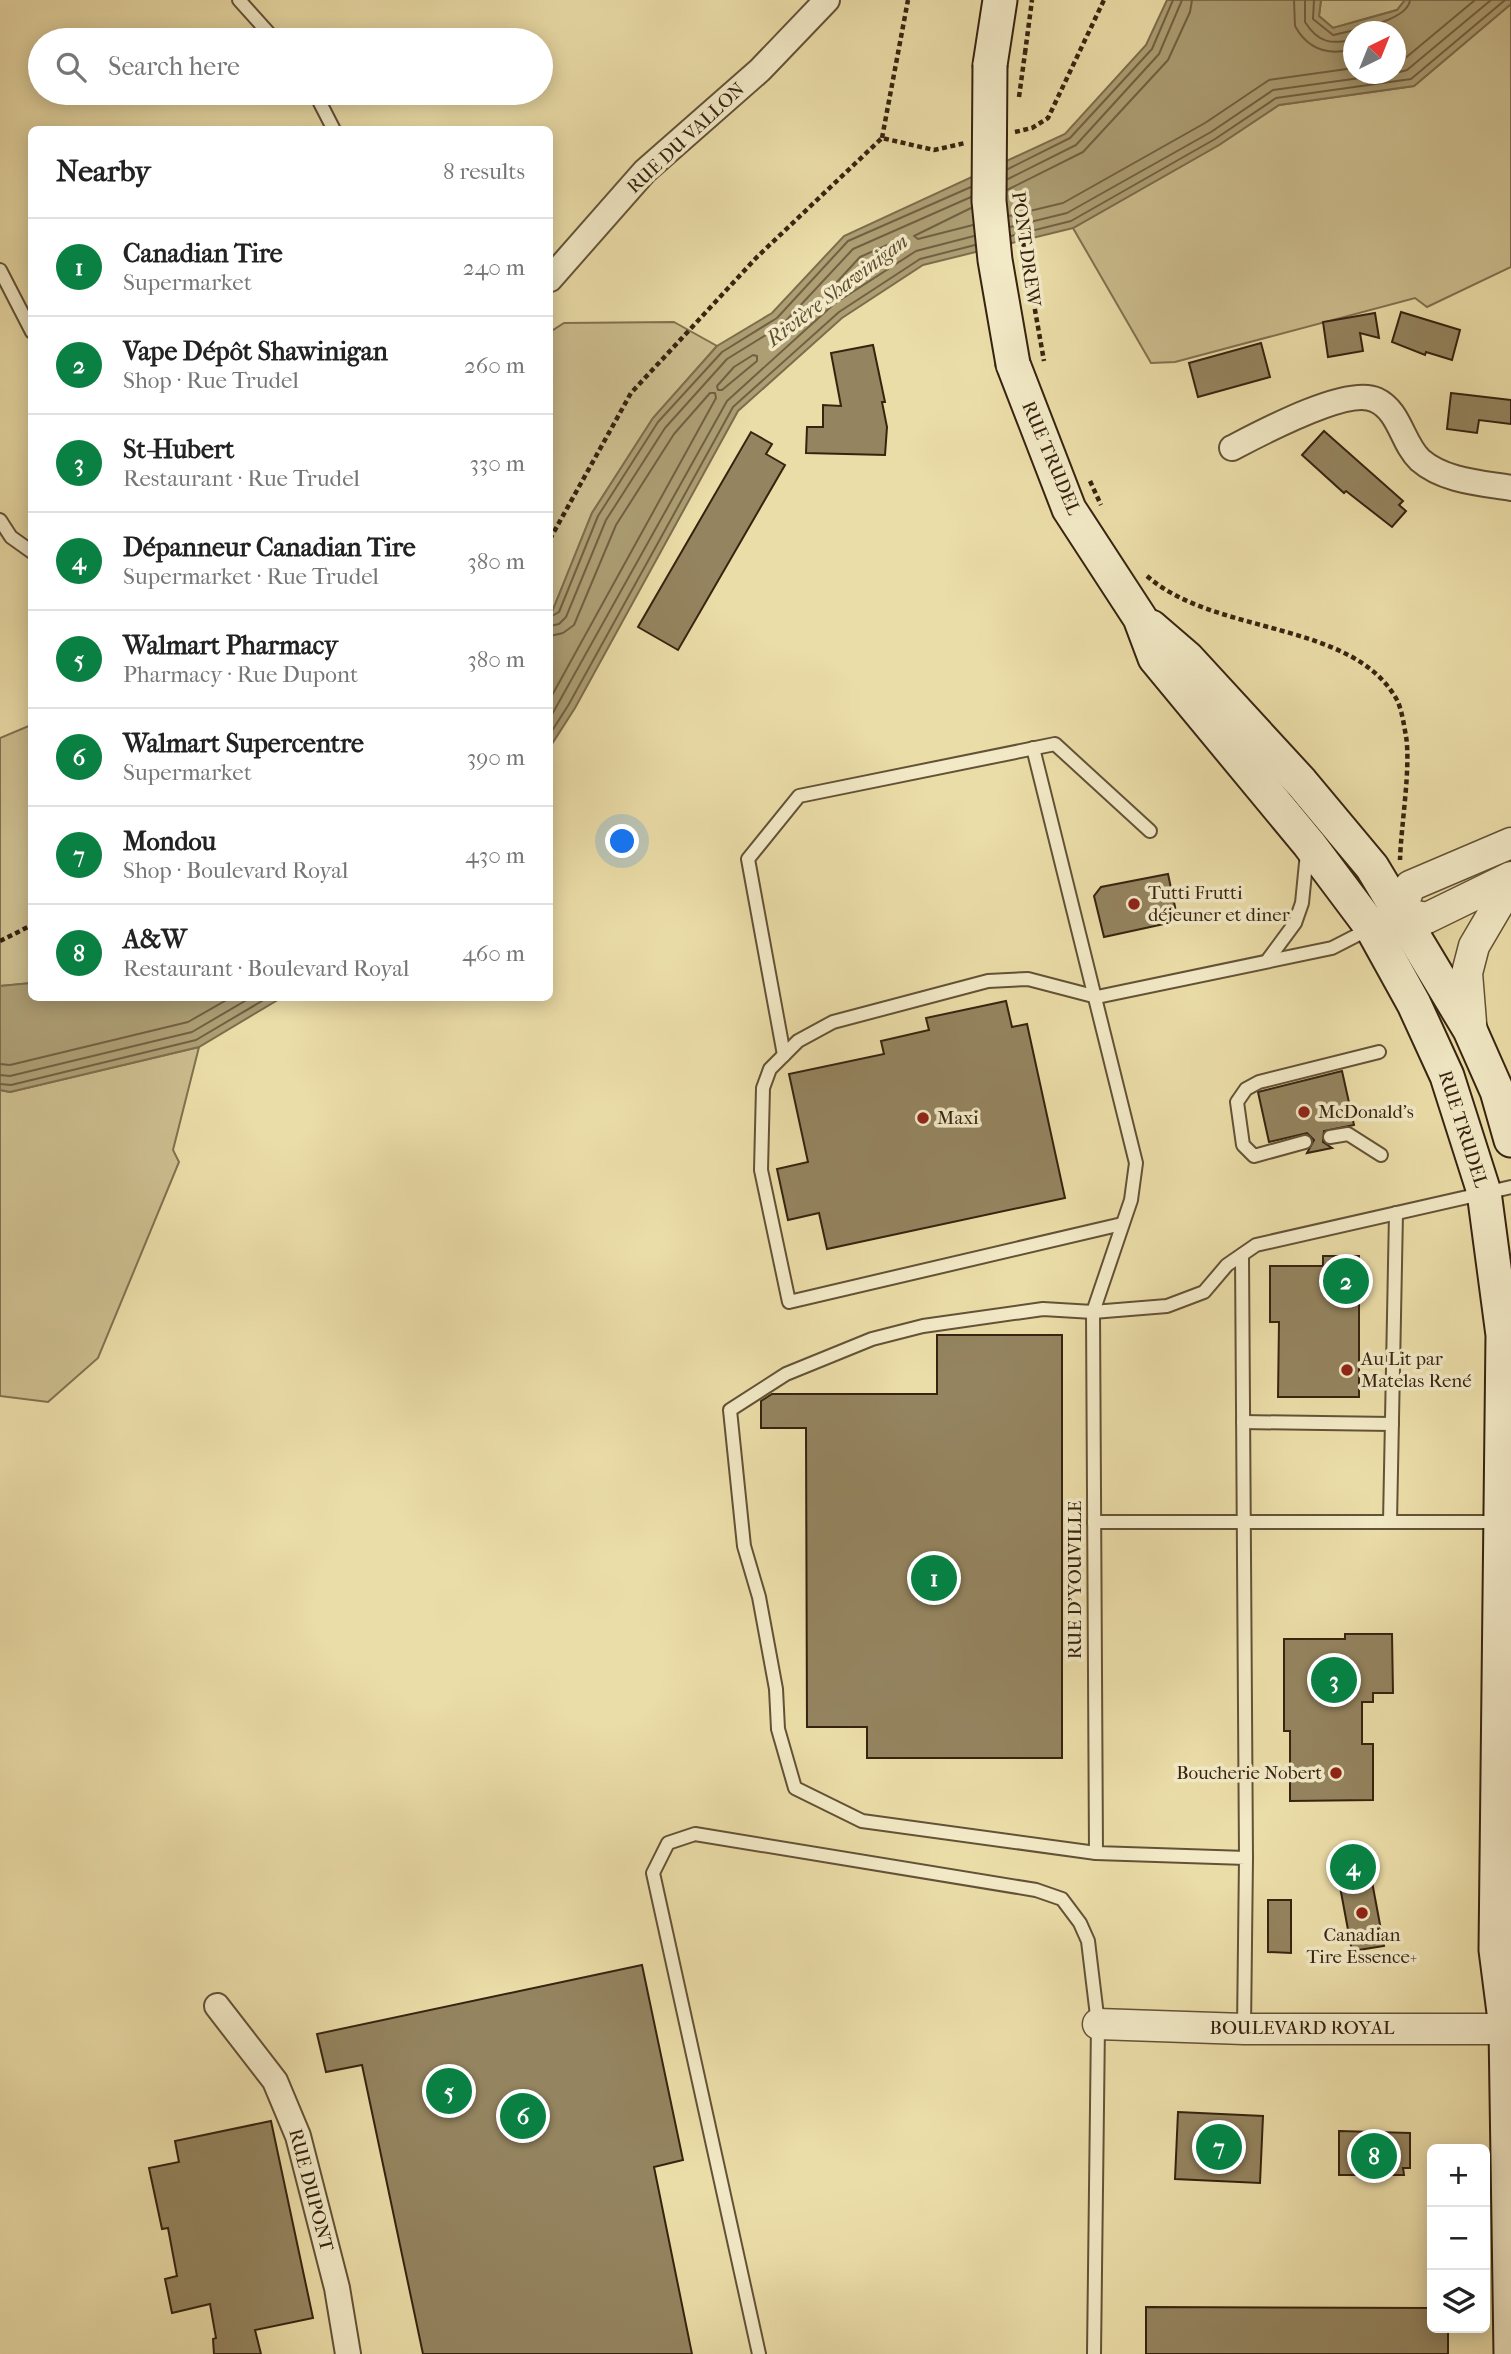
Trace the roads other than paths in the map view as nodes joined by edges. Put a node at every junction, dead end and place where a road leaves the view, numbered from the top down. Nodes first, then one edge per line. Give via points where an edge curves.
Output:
1 (239, 0) edge
2 (827, 0) edge
3 (1000, 0) edge
4 (264, 28) edge
5 (321, 105) edge
6 (332, 126) edge
7 (0, 270) edge
8 (553, 276) edge
9 (28, 324) edge
10 (1028, 363) joint
11 (1232, 448) dead end
12 (1511, 488) edge
13 (0, 520) edge
14 (28, 549) edge
15 (1140, 618) junction
16 (1033, 748) junction
17 (1150, 831) dead end
18 (1511, 843) edge
19 (1309, 844) junction
20 (1511, 877) edge
21 (1511, 883) edge
22 (1386, 921) junction
23 (1267, 961) junction
24 (1097, 997) junction
25 (1472, 1036) junction
26 (1380, 1052) dead end
27 (784, 1055) junction
28 (1330, 1137) dead end
29 (1511, 1140) edge
30 (1305, 1142) dead end
31 (1381, 1155) dead end
32 (1498, 1189) edge
33 (1395, 1213) junction
34 (1122, 1224) junction
35 (1242, 1255) junction
36 (1093, 1312) junction
37 (1243, 1422) junction
38 (1392, 1424) junction
39 (1506, 1521) edge
40 (1094, 1522) junction
41 (1244, 1522) junction
42 (1390, 1522) junction
43 (1096, 1853) junction
44 (1246, 1858) junction
45 (217, 2006) dead end
46 (1098, 2024) junction
47 (1510, 2024) edge
48 (1244, 2029) junction
49 (1510, 2279) edge
50 (348, 2354) edge
51 (759, 2354) edge
52 (1094, 2354) edge
53 (1511, 2354) edge

1 - 4 lane
2 - 8 street, RUE DU VALLON via 760,70 646,171
3 - 10 main road, PONT DREW, bridge via 990,65 989,201 995,260
5 - 6 lane
7 - 9 lane
10 - 15 main road, RUE TRUDEL via 1069,509
11 - 12 street via 1284,421 1354,397 1375,399 1390,411 1420,460 1456,479
13 - 14 lane via 11,537
15 - 19 main road, RUE TRUDEL via 1155,658
15 - 22 main road, RUE TRUDEL via 1186,658 1372,867
16 - 17 lane via 1055,744
16 - 24 lane, RUE D'YOUVILLE
16 - 27 lane via 799,796 790,806 748,859
18 - 22 street via 1410,886
19 - 22 main road, RUE TRUDEL
19 - 23 lane via 1295,923
20 - 22 street via 1427,918
21 - 25 street via 1474,946 1467,973
22 - 23 lane via 1332,948
22 - 25 main road, RUE TRUDEL
22 - 32 main road, RUE TRUDEL via 1414,1004
23 - 24 lane
24 - 27 lane via 1028,979 988,981 834,1022 798,1041
24 - 34 lane, RUE D'YOUVILLE via 1136,1163 1136,1179
25 - 29 main road, RUE TRUDEL via 1497,1091
26 - 30 lane via 1246,1089 1237,1102 1243,1145 1254,1156
27 - 34 lane via 770,1069 763,1088 761,1170 789,1302
28 - 31 lane via 1348,1134
32 - 33 lane
32 - 39 main road, RUE TRUDEL
33 - 35 lane via 1256,1245
33 - 38 lane
34 - 36 lane, RUE D'YOUVILLE
35 - 36 lane via 1204,1292 1167,1306
35 - 37 lane
36 - 40 lane, RUE D'YOUVILLE
36 - 43 lane via 1043,1309 923,1326 872,1339 786,1374 730,1410 744,1546 759,1597 776,1689 778,1729 795,1788 862,1821
37 - 38 lane
37 - 41 lane
38 - 42 lane
39 - 42 lane
39 - 47 main road, RUE TRUDEL via 1496,1950
40 - 41 lane
40 - 43 lane, RUE D'YOUVILLE
41 - 42 lane
41 - 44 lane
43 - 44 lane
44 - 48 lane
45 - 50 street, RUE DUPONT via 275,2081 298,2136 337,2288
46 - 48 street, BOULEVARD ROYAL
46 - 51 lane via 1088,1941 1062,1899 1036,1890 695,1834 668,1843 653,1873
46 - 52 lane
47 - 48 street, BOULEVARD ROYAL
47 - 49 main road, RUE TRUDEL
49 - 53 main road, RUE TRUDEL

